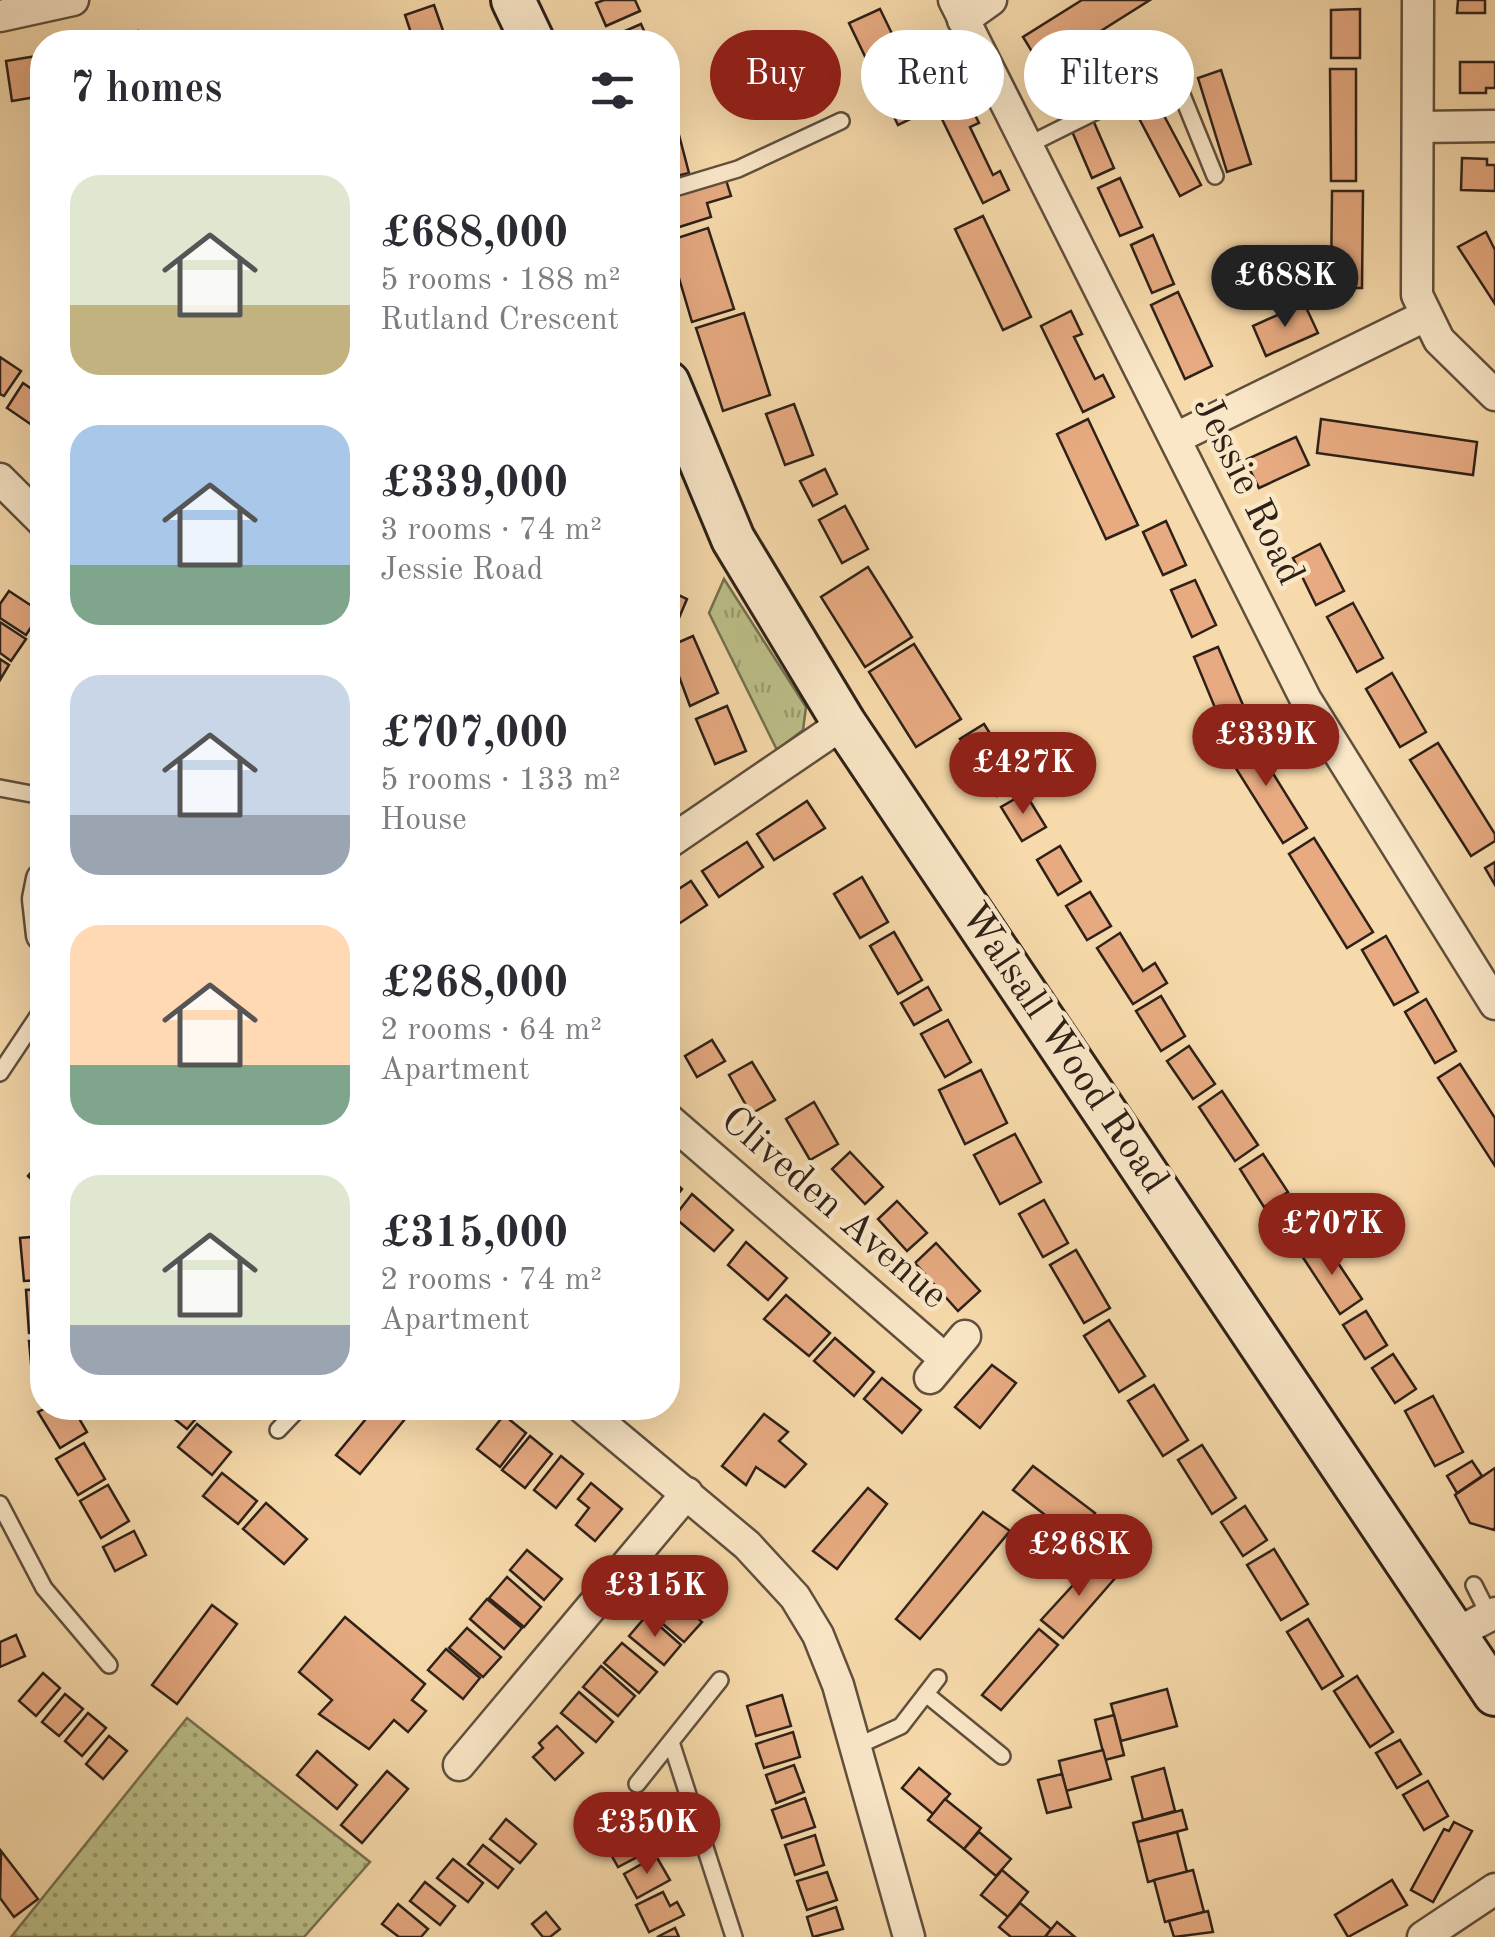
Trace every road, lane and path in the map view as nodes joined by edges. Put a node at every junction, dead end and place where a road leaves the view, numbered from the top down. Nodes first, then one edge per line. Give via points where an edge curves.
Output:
1 (513, 0) edge
2 (992, 0) edge
3 (1418, 0) edge
4 (65, 1) edge
5 (958, 10) edge
6 (0, 16) edge
7 (527, 30) edge
8 (841, 121) dead end
9 (1495, 126) edge
10 (1420, 127) junction
11 (1028, 144) junction
12 (1216, 176) dead end
13 (680, 186) edge
14 (1426, 316) junction
15 (1495, 395) edge
16 (680, 412) edge
17 (1176, 438) junction
18 (0, 479) edge
19 (30, 509) edge
20 (844, 723) junction
21 (0, 788) edge
22 (30, 794) edge
23 (680, 835) edge
24 (1495, 1004) edge
25 (30, 1028) edge
26 (0, 1074) edge
27 (680, 1130) edge
28 (947, 1358) dead end
29 (288, 1420) edge
30 (598, 1420) edge
31 (278, 1430) dead end
32 (687, 1494) junction
33 (0, 1504) edge
34 (1474, 1585) dead end
35 (1480, 1621) edge
36 (109, 1665) dead end
37 (938, 1678) dead end
38 (720, 1680) dead end
39 (926, 1694) junction
40 (1495, 1694) edge
41 (672, 1744) junction
42 (856, 1747) junction
43 (1002, 1756) dead end
44 (459, 1765) dead end
45 (637, 1784) dead end
46 (1495, 1889) edge
47 (734, 1937) edge
48 (908, 1937) edge
49 (1424, 1937) edge

1 - 7 street
2 - 5 street
3 - 10 street
4 - 6 street
5 - 11 street, Jessie Road
8 - 13 lane via 738,169
9 - 10 street
10 - 14 street via 1416,295
11 - 12 lane via 1164,78 1178,86
11 - 17 street, Jessie Road
14 - 15 street via 1439,340
14 - 17 street
16 - 20 street, Walsall Wood Road via 733,540
17 - 24 street, Jessie Road via 1306,700
18 - 19 street
20 - 23 street
20 - 35 street, Walsall Wood Road
21 - 22 lane
25 - 26 lane
27 - 28 street, Cliveden Avenue
29 - 31 lane
30 - 32 street
32 - 42 street via 795,1597 818,1635
32 - 44 street
33 - 36 lane via 44,1588
34 - 35 lane
35 - 40 street, Walsall Wood Road
37 - 39 lane
38 - 41 lane
39 - 42 lane via 902,1726
39 - 43 lane
41 - 45 lane
41 - 47 lane
42 - 48 street
46 - 49 street

